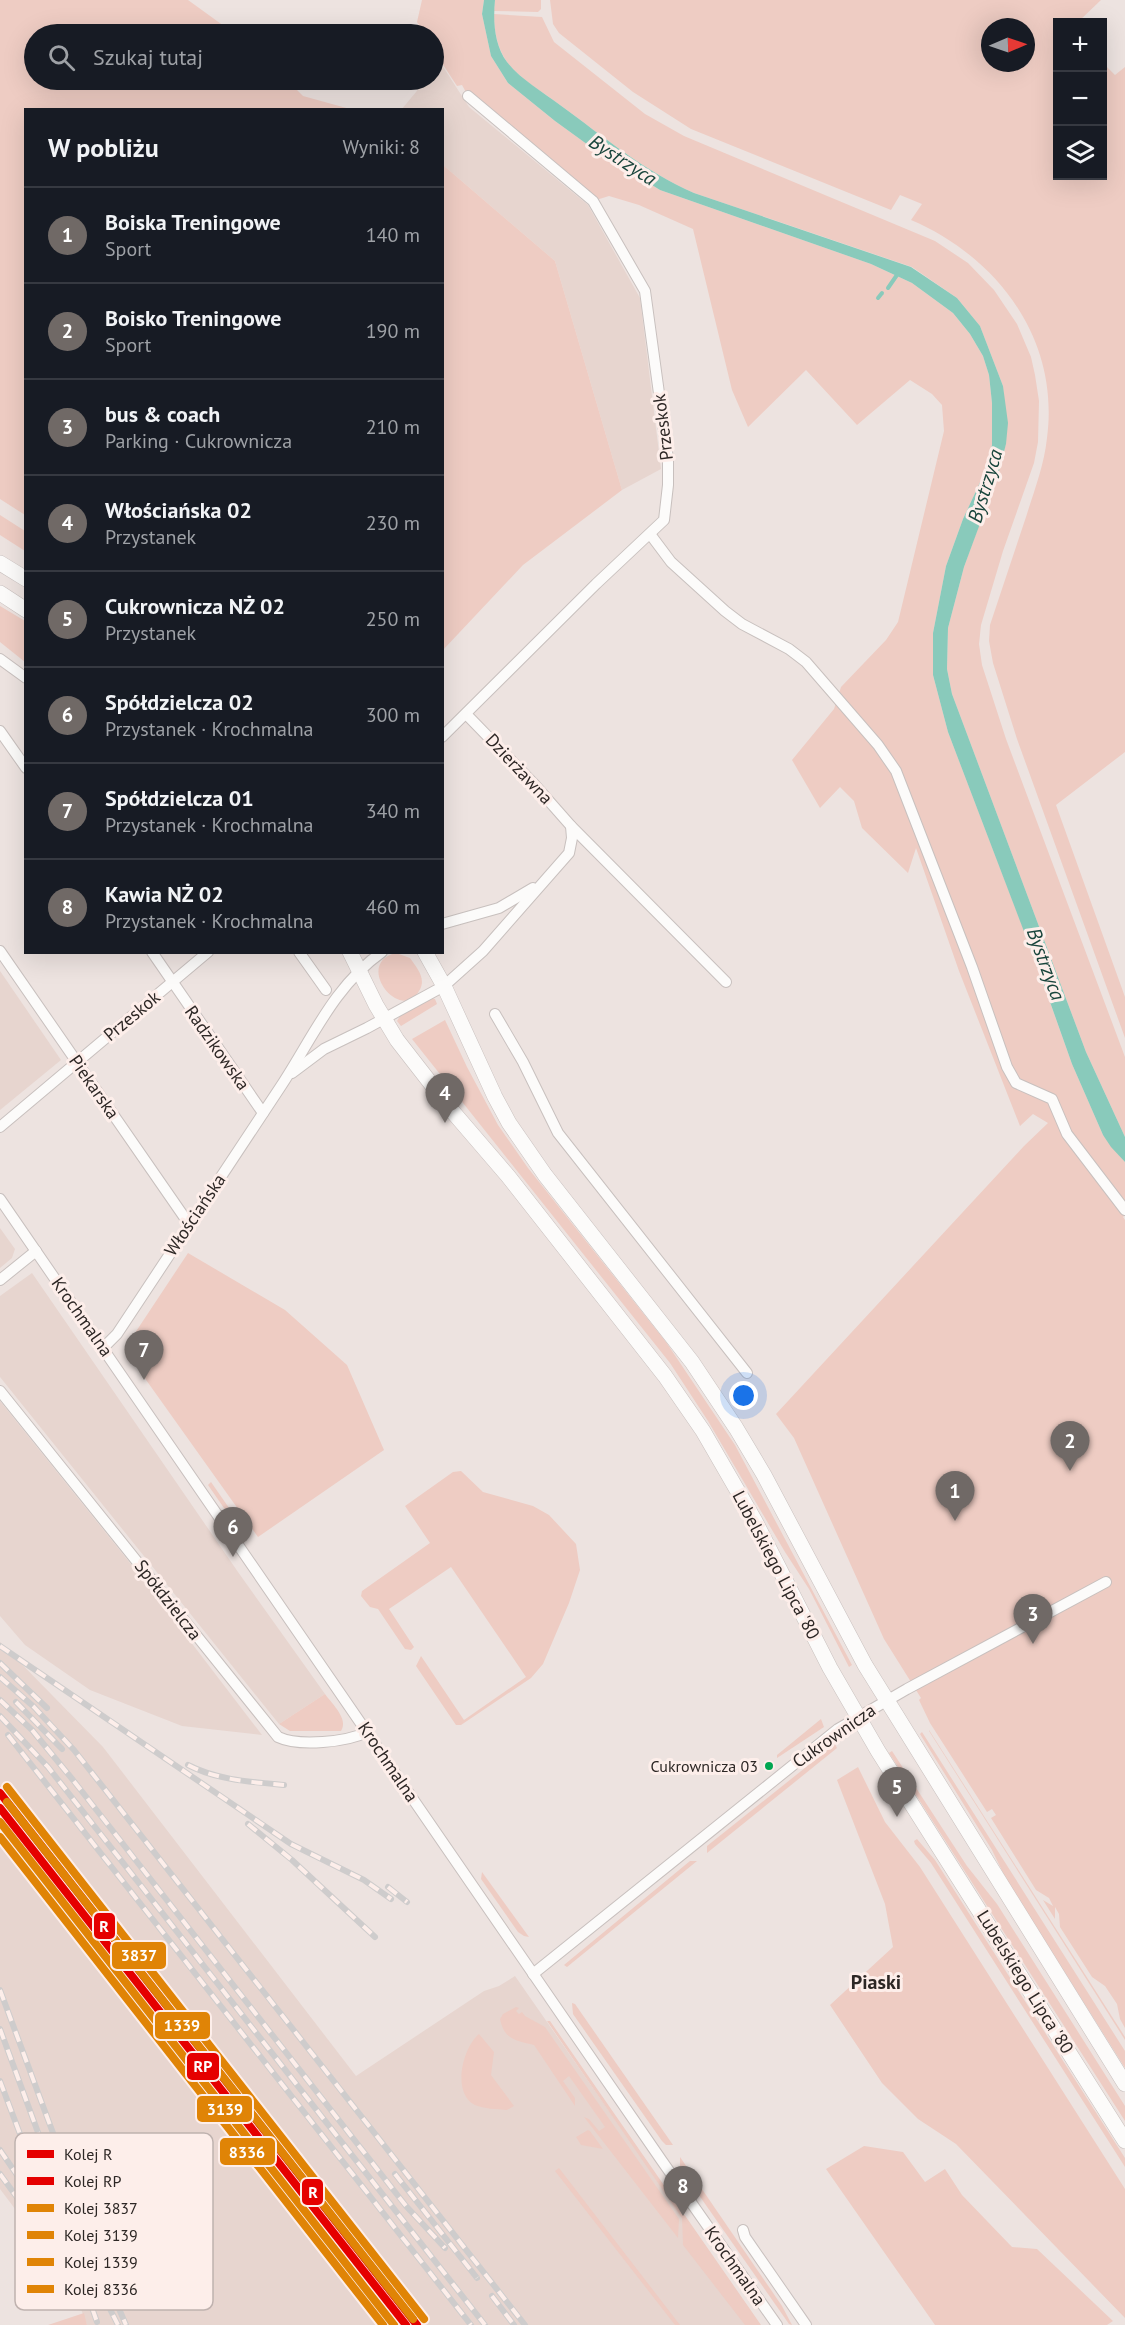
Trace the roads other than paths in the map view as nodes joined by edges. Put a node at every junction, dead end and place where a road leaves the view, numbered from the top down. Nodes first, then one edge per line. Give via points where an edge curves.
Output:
1 (468, 96) dead end
2 (650, 534) junction
3 (0, 563) edge
4 (24, 578) edge
5 (0, 593) edge
6 (24, 609) edge
7 (0, 659) edge
8 (24, 677) edge
9 (466, 714) junction
10 (0, 730) edge
11 (444, 735) edge
12 (24, 765) edge
13 (571, 826) junction
14 (543, 882) junction
15 (444, 923) edge
16 (0, 951) edge
17 (153, 954) edge
18 (206, 954) edge
19 (300, 954) edge
20 (351, 954) edge
21 (379, 954) edge
22 (426, 954) edge
23 (359, 969) junction
24 (726, 982) dead end
25 (172, 983) junction
26 (444, 986) junction
27 (326, 990) dead end
28 (495, 1014) dead end
29 (384, 1018) junction
30 (76, 1062) junction
31 (285, 1079) junction
32 (263, 1113) junction
33 (0, 1126) edge
34 (0, 1199) edge
35 (1125, 1210) edge
36 (189, 1224) junction
37 (36, 1251) junction
38 (0, 1280) edge
39 (103, 1348) junction
40 (747, 1373) dead end
41 (0, 1391) edge
42 (1106, 1582) dead end
43 (886, 1701) junction
44 (859, 1716) junction
45 (367, 1732) junction
46 (532, 1974) junction
47 (1125, 2084) edge
48 (1125, 2141) edge
49 (743, 2230) dead end
50 (777, 2325) edge
51 (806, 2325) edge

1 - 2 street, Przeskok via 593,201 645,291 668,459 664,519
2 - 9 street, Przeskok
2 - 35 street via 671,562 724,611 806,662 878,745 896,771 913,813 1007,1067 1016,1083 1052,1099 1067,1134
3 - 4 main road
5 - 6 main road
7 - 8 street
9 - 11 street, Przeskok
9 - 13 street, Dzierżawna
10 - 12 street
13 - 14 street via 568,853
13 - 24 street, Dzierżawna
14 - 15 street via 500,908
14 - 26 street via 483,951
16 - 30 street, Piekarska
17 - 25 street, Radzikowska
18 - 25 street, Przeskok
19 - 27 street
20 - 23 main road
21 - 23 street, Włościańska
22 - 26 main road, Lubelskiego Lipca '80
23 - 29 main road, Lubelskiego Lipca '80
23 - 31 street, Włościańska via 341,990
25 - 30 street, Przeskok
25 - 32 street, Radzikowska
26 - 29 street, Włościańska
26 - 43 main road, Lubelskiego Lipca '80 via 509,1124 692,1362 736,1428
28 - 40 street via 558,1133
29 - 31 street, Włościańska via 324,1049
29 - 44 main road, Lubelskiego Lipca '80 via 453,1112 665,1376 749,1511
30 - 33 street, Przeskok
30 - 36 street, Piekarska
31 - 32 street, Włościańska
32 - 36 street, Włościańska
34 - 37 street, Krochmalna
36 - 39 street, Włościańska via 117,1334
37 - 38 street
37 - 39 street, Krochmalna
39 - 45 street, Krochmalna
41 - 45 street, Spółdzielcza via 278,1737 287,1742 345,1740
42 - 43 street, Cukrownicza
43 - 44 street, Cukrownicza
43 - 47 main road, Lubelskiego Lipca '80
44 - 46 street, Cukrownicza
44 - 48 main road, Lubelskiego Lipca '80
45 - 46 street, Krochmalna
46 - 50 street, Krochmalna
49 - 51 street

